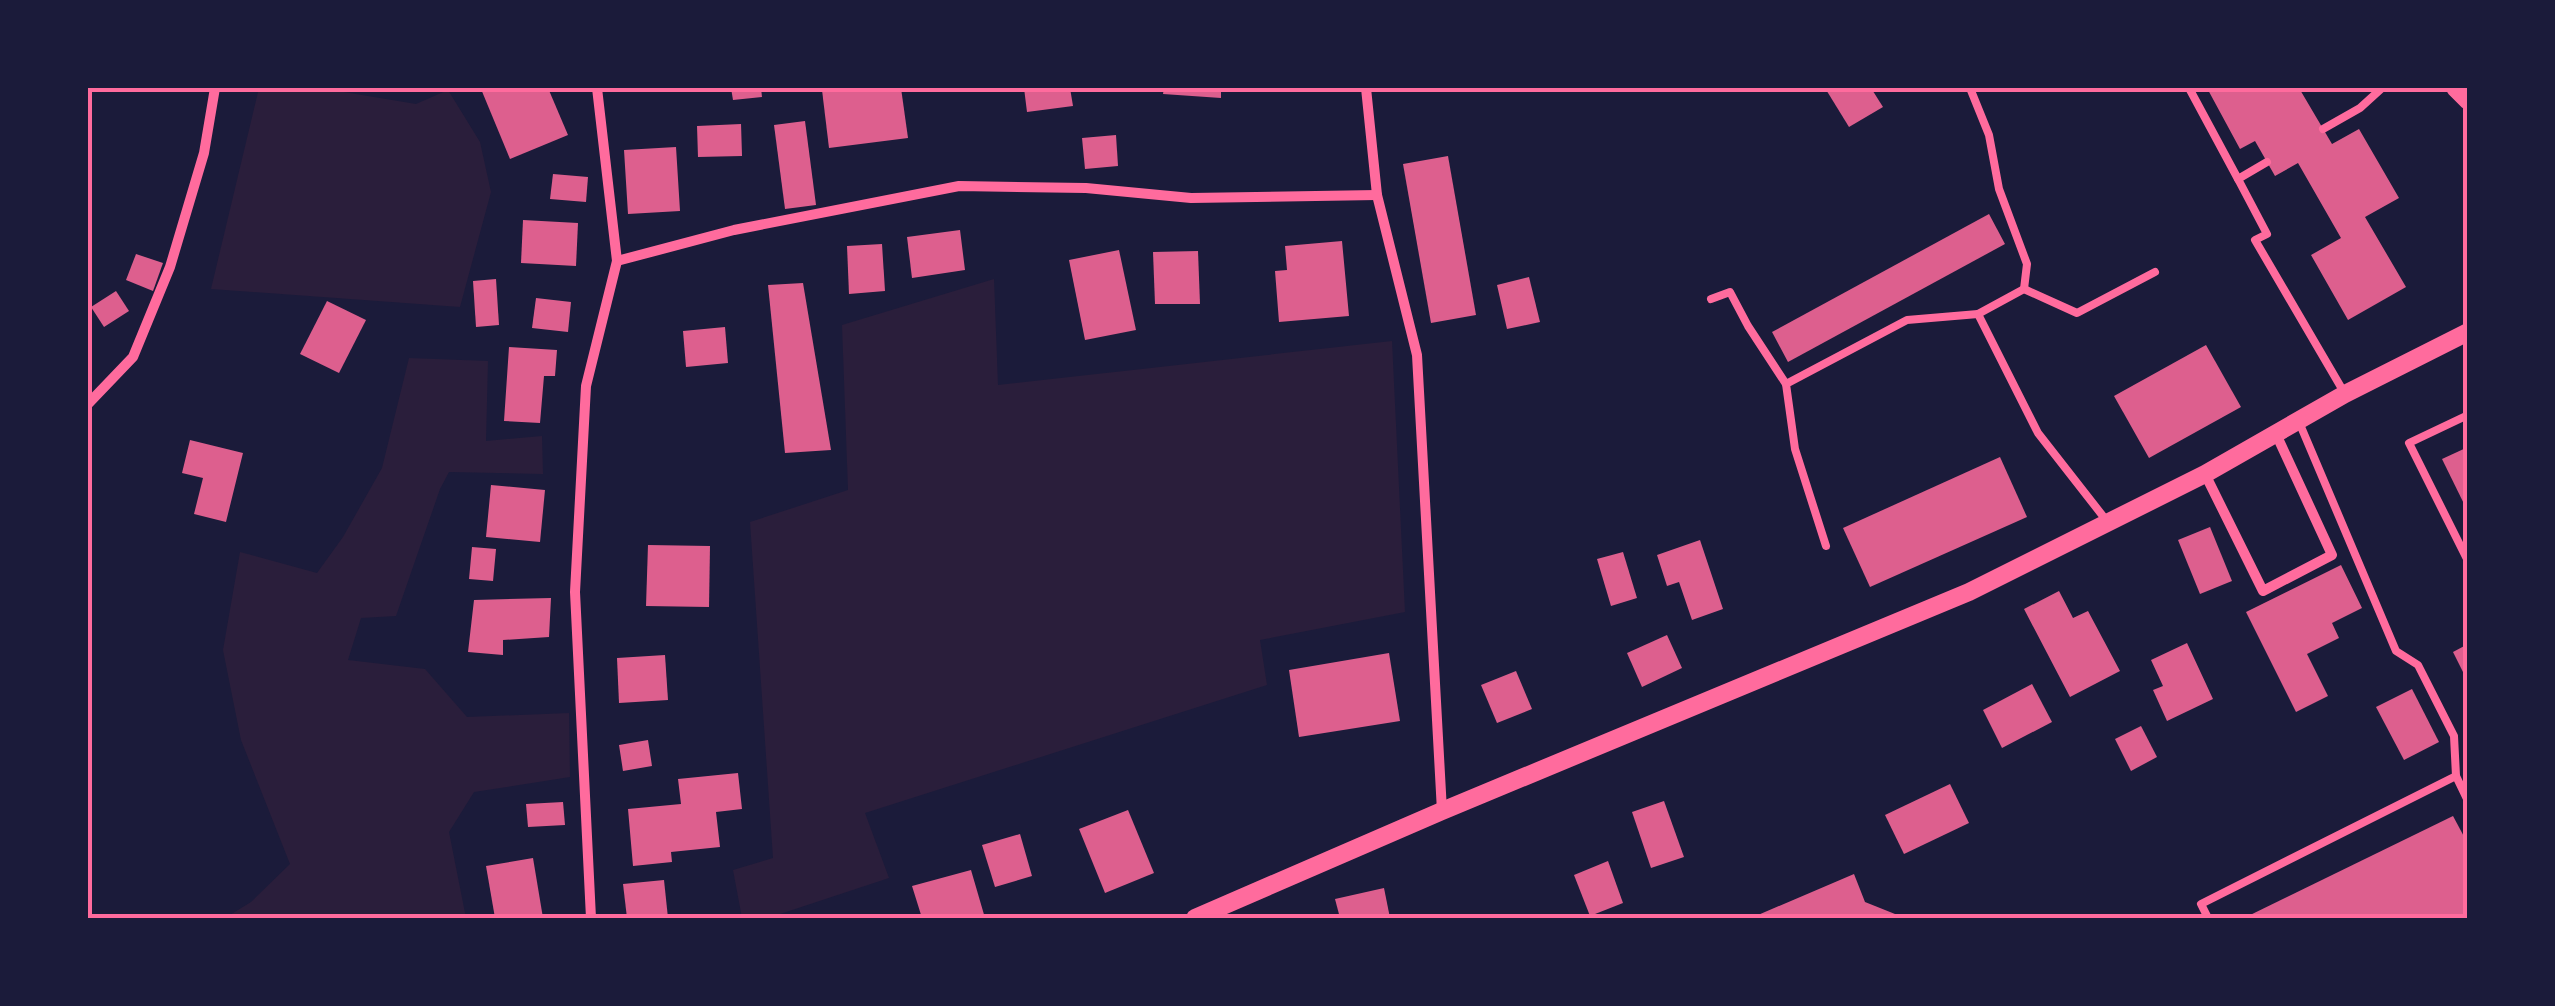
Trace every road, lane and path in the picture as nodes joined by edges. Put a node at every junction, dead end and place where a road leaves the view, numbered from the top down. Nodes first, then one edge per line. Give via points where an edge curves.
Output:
1 (214, 88) edge
2 (597, 88) edge
3 (1366, 88) edge
4 (1970, 88) edge
5 (2190, 88) edge
6 (2382, 88) edge
7 (2455, 88) edge
8 (2468, 101) edge
9 (2323, 129) dead end
10 (2267, 162) dead end
11 (2238, 179) junction
12 (1377, 195) junction
13 (617, 261) junction
14 (2155, 272) dead end
15 (2024, 289) junction
16 (1710, 299) dead end
17 (1978, 314) junction
18 (2468, 332) edge
19 (1786, 384) junction
20 (2344, 394) junction
21 (88, 404) edge
22 (2468, 415) edge
23 (2298, 421) junction
24 (2276, 434) junction
25 (2205, 474) junction
26 (2108, 524) junction
27 (1826, 546) dead end
28 (2468, 561) edge
29 (2456, 776) junction
30 (2468, 800) edge
31 (1442, 811) junction
32 (591, 918) edge
33 (1195, 918) edge
34 (2208, 918) edge

1 - 21 street via 204,153 170,267 134,357
2 - 13 street
3 - 12 street
4 - 15 lane via 2027,264
5 - 11 lane
6 - 9 lane
7 - 8 street
10 - 11 lane
11 - 20 lane via 2267,234 2255,240
12 - 13 street via 1192,198 959,186 734,230
12 - 31 street via 1417,355
13 - 32 street via 586,386 575,592
14 - 15 lane via 2076,313
15 - 17 lane
16 - 19 lane via 1730,292
17 - 19 lane via 1907,320
17 - 26 lane via 2038,432
18 - 20 street
19 - 27 lane via 1795,449
20 - 23 street
22 - 28 lane via 2409,443
23 - 24 street
23 - 29 lane via 2396,651 2418,665 2454,736
24 - 25 street
24 - 25 street via 2332,555 2263,591
25 - 26 street
26 - 31 street via 1969,592
29 - 30 lane
29 - 34 lane via 2201,904
31 - 33 street

